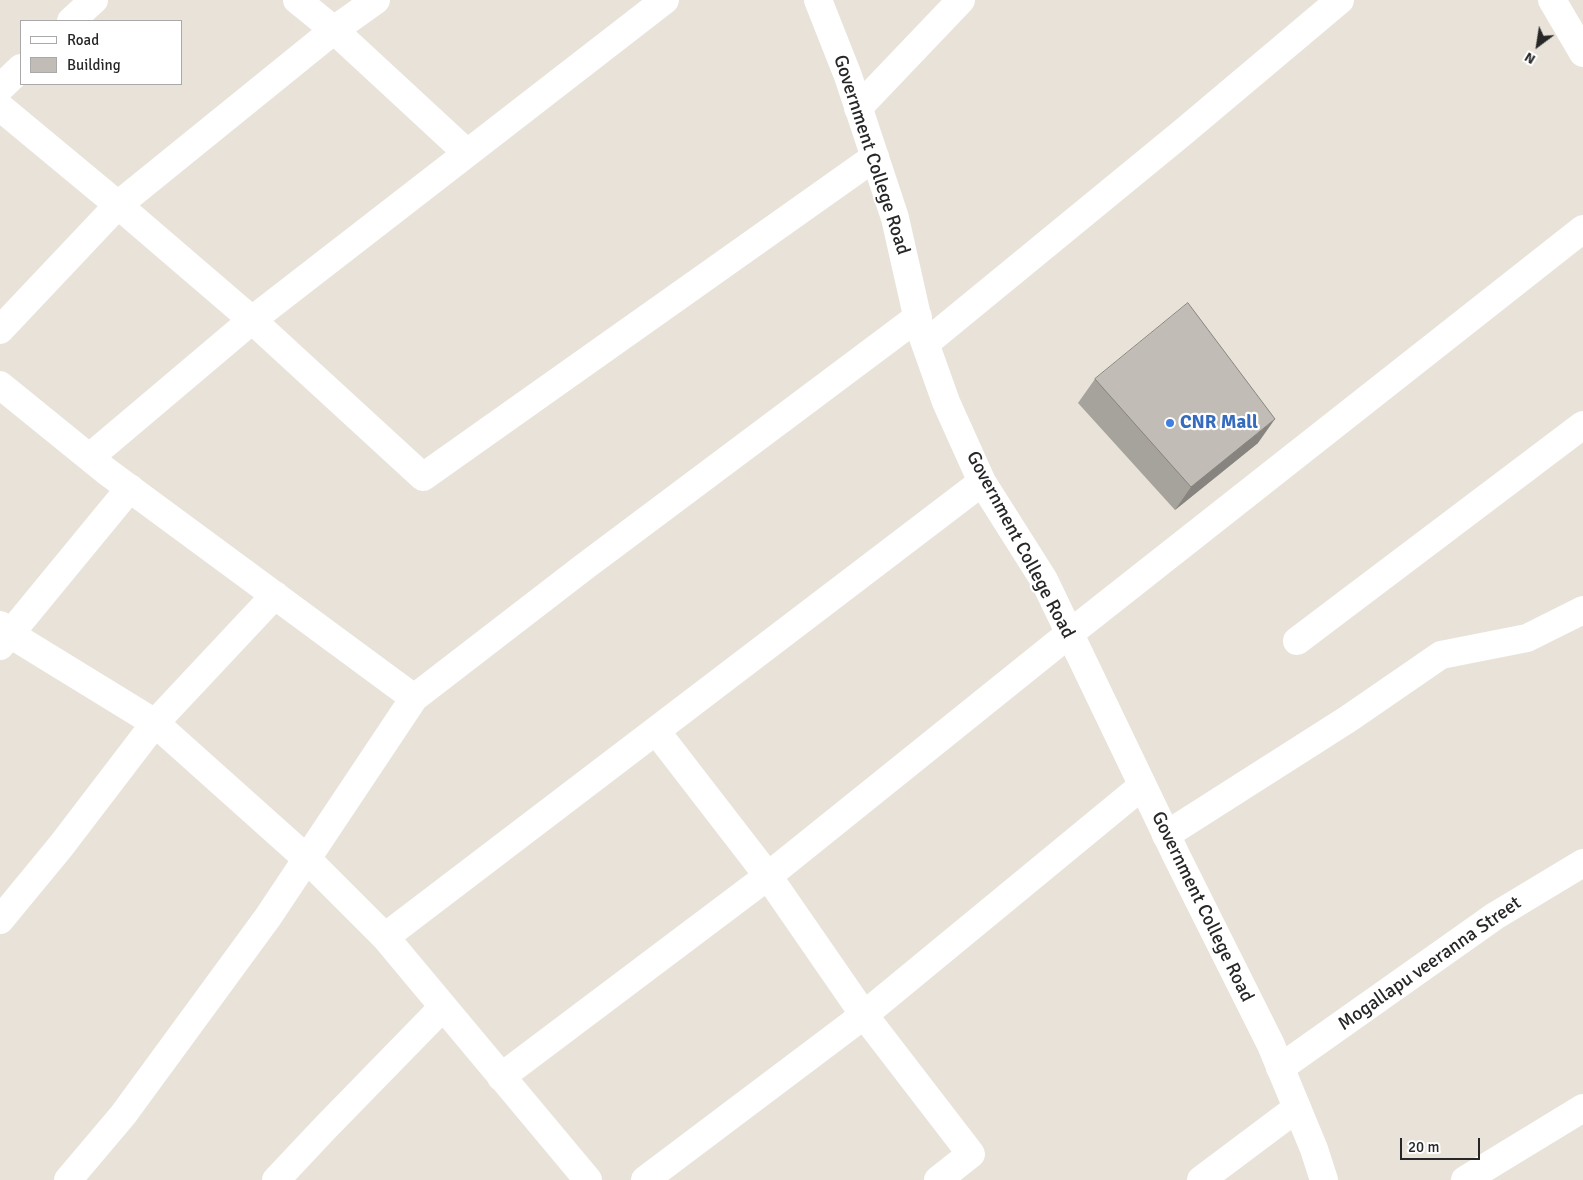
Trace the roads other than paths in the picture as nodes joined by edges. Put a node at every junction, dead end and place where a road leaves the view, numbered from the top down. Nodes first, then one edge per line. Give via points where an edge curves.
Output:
1 (94, 0) edge
2 (297, 0) edge
3 (376, 0) edge
4 (665, 0) edge
5 (818, 0) edge
6 (961, 0) edge
7 (1340, 0) edge
8 (1552, 0) edge
9 (72, 20) edge
10 (334, 30) junction
11 (1579, 35) edge
12 (20, 69) edge
13 (0, 88) edge
14 (0, 107) edge
15 (858, 108) junction
16 (467, 153) junction
17 (875, 157) junction
18 (118, 205) junction
19 (1583, 229) edge
20 (918, 316) junction
21 (252, 320) junction
22 (0, 330) edge
23 (926, 343) junction
24 (0, 384) edge
25 (1583, 425) edge
26 (90, 457) junction
27 (982, 482) junction
28 (130, 488) junction
29 (275, 596) junction
30 (1583, 610) edge
31 (1069, 634) junction
32 (3, 635) edge
33 (1297, 641) dead end
34 (414, 698) junction
35 (155, 723) junction
36 (656, 730) junction
37 (1142, 786) junction
38 (1166, 835) junction
39 (307, 859) junction
40 (1583, 863) edge
41 (768, 876) junction
42 (0, 920) edge
43 (385, 937) junction
44 (443, 1007) junction
45 (864, 1015) junction
46 (1280, 1068) junction
47 (501, 1077) junction
48 (1297, 1108) junction
49 (1583, 1108) edge
50 (68, 1180) edge
51 (276, 1180) edge
52 (588, 1180) edge
53 (645, 1180) edge
54 (938, 1180) edge
55 (1201, 1180) edge
56 (1324, 1180) edge
57 (1464, 1180) edge

1 - 9 street
2 - 10 street
3 - 10 street
4 - 16 street
5 - 15 street, Government College Road
6 - 15 street
7 - 23 street
8 - 11 street
10 - 16 street
10 - 18 street
12 - 13 street
14 - 18 street
15 - 17 street, Government College Road
16 - 21 street
17 - 20 street, Government College Road via 895,218
17 - 21 street via 423,477
18 - 21 street
18 - 22 street
19 - 31 street
20 - 23 street, Government College Road
20 - 34 street
21 - 26 street
23 - 27 street, Government College Road via 946,402
24 - 26 street
25 - 33 street
26 - 28 street
27 - 31 street, Government College Road via 1044,580
27 - 36 street
28 - 29 street
28 - 32 street
29 - 34 street
29 - 35 street
30 - 38 street via 1527,638 1441,655 1348,719
31 - 37 street, Government College Road
31 - 41 street
32 - 35 street
34 - 39 street
35 - 39 street
35 - 42 street via 62,846
36 - 41 street
36 - 43 street
37 - 38 street, Government College Road
37 - 45 street
38 - 46 street, Government College Road
39 - 43 street
39 - 50 street via 123,1115
40 - 46 street, Mogallapu veeranna Street via 1495,916
41 - 45 street
41 - 47 street
43 - 44 street
44 - 47 street
44 - 51 street
45 - 53 street
45 - 54 street via 971,1154
46 - 48 street, Government College Road
47 - 52 street
48 - 55 street
48 - 56 street, Government College Road
49 - 57 street

